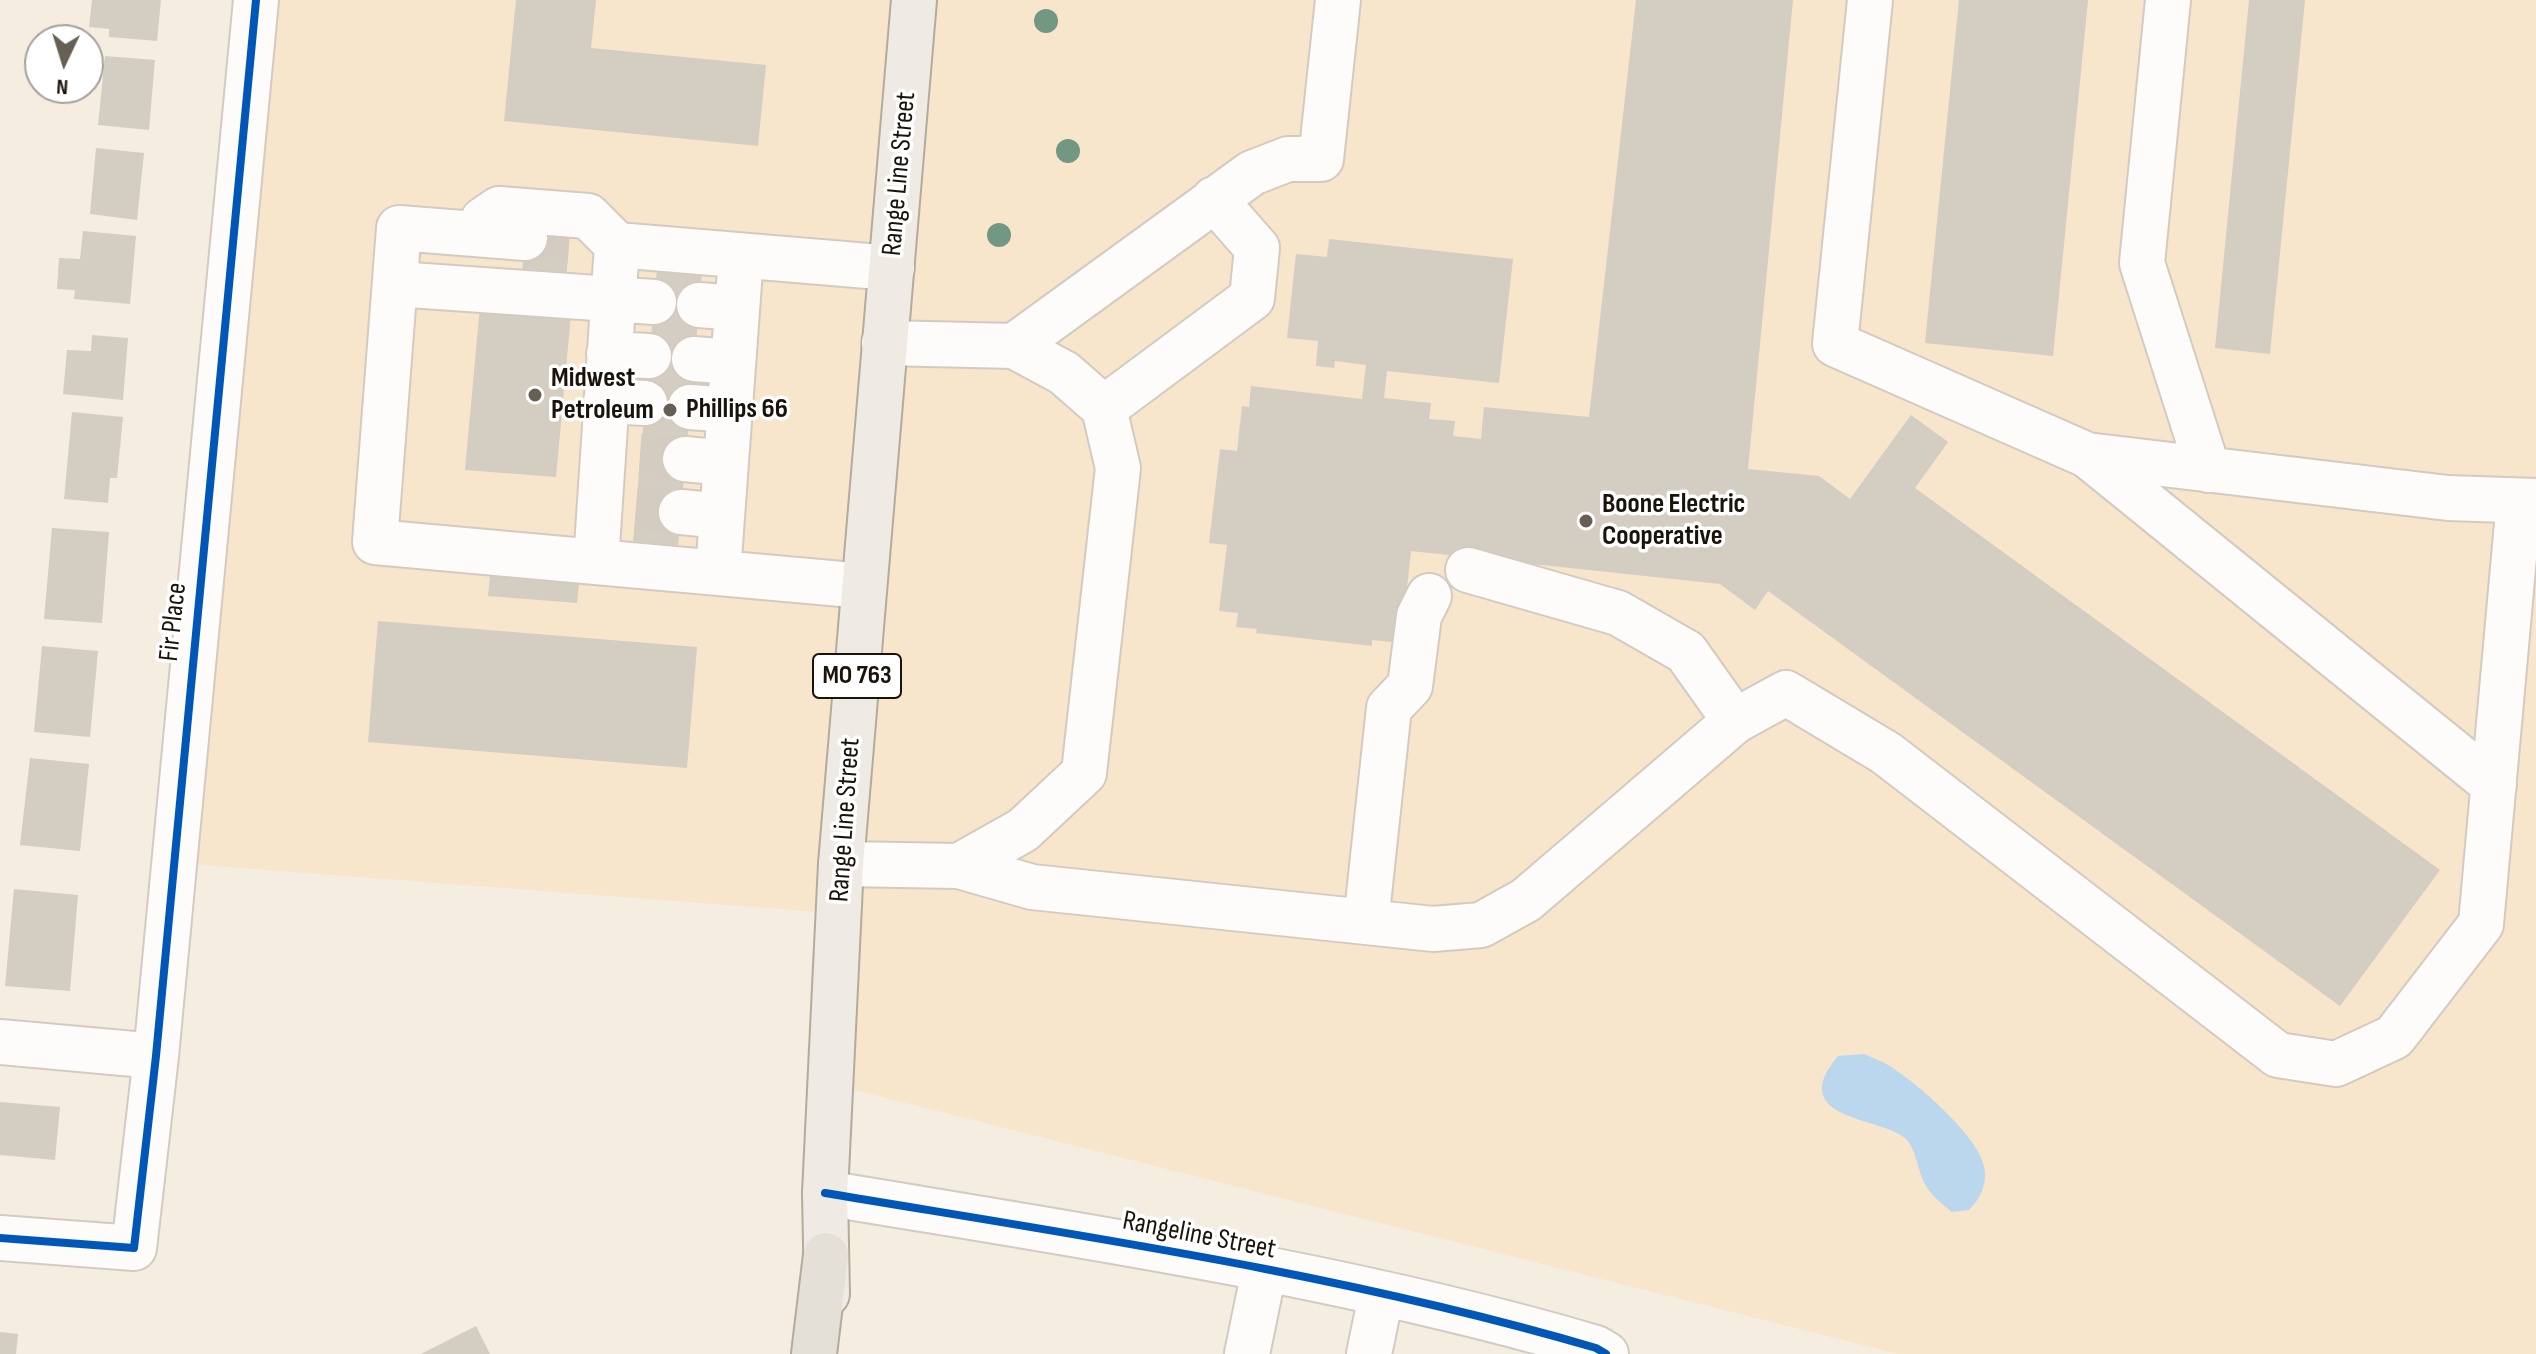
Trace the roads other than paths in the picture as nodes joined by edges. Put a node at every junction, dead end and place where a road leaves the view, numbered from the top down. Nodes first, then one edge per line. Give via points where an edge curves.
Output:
1 (256, 0) edge
2 (914, 0) edge
3 (1338, 0) edge
4 (1870, 0) edge
5 (2168, 0) edge
6 (1214, 199) junction
7 (464, 233) junction
8 (525, 238) tunnel mouth
9 (570, 241) tunnel mouth
10 (617, 245) junction
11 (741, 256) junction
12 (892, 268) junction
13 (396, 284) junction
14 (633, 300) junction
15 (884, 343) junction
16 (1014, 346) junction
17 (1104, 408) junction
18 (2087, 455) junction
19 (2208, 470) junction
20 (2528, 501) edge
21 (596, 562) junction
22 (718, 572) junction
23 (864, 586) junction
24 (1735, 721) junction
25 (2494, 785) junction
26 (841, 864) junction
27 (959, 866) junction
28 (1366, 922) junction
29 (0, 1042) edge
30 (156, 1056) junction
31 (825, 1193) junction
32 (0, 1238) edge
33 (826, 1255) junction
34 (1264, 1271) junction
35 (1381, 1296) junction
36 (814, 1354) edge
37 (828, 1354) edge
38 (1247, 1354) edge
39 (1369, 1354) edge
40 (1606, 1354) edge

1 - 30 street, Fir Place
2 - 12 main road, Range Line Street / MO 763
3 - 6 street via 1321,159 1288,159
4 - 18 street via 1835,344
5 - 19 street via 2142,263
6 - 16 street
6 - 17 street via 1257,248 1252,298
7 - 8 street
7 - 10 street via 499,209 529,211 588,216
7 - 13 street via 399,228
9 - 10 street
10 - 11 street
10 - 14 street
11 - 12 street
11 - 22 street via 718,306 701,514
12 - 15 main road, Range Line Street / MO 763
13 - 14 street
13 - 21 street via 375,542
14 - 21 street via 618,506
15 - 16 street
15 - 23 main road, Range Line Street / MO 763
16 - 17 street via 1064,373
17 - 27 street via 1118,468 1084,773 1023,830
18 - 19 street
18 - 25 street
19 - 20 street via 2448,498
20 - 25 street
21 - 22 street
22 - 23 street
23 - 26 main road, Range Line Street / MO 763
24 - 25 street via 1786,693 1886,753 2278,1055 2336,1064 2394,1037 2481,924
24 - 28 street via 1526,900 1481,925 1433,929
24 - 28 street via 1686,652 1618,613 1454,562 1439,564 1428,574 1429,596 1419,616 1410,686 1389,708
26 - 27 street
26 - 31 main road, Range Line Street / MO 763
27 - 28 street via 1032,887
29 - 30 street
30 - 32 street, Fir Place via 134,1248
31 - 33 main road, Range Line Street / MO 763
31 - 34 street, Rangeline Street
33 - 36 highway
33 - 37 main road, Range Line Street / MO 763
34 - 35 street, Rangeline Street
34 - 38 street
35 - 39 street
35 - 40 street, Rangeline Street via 1504,1321

